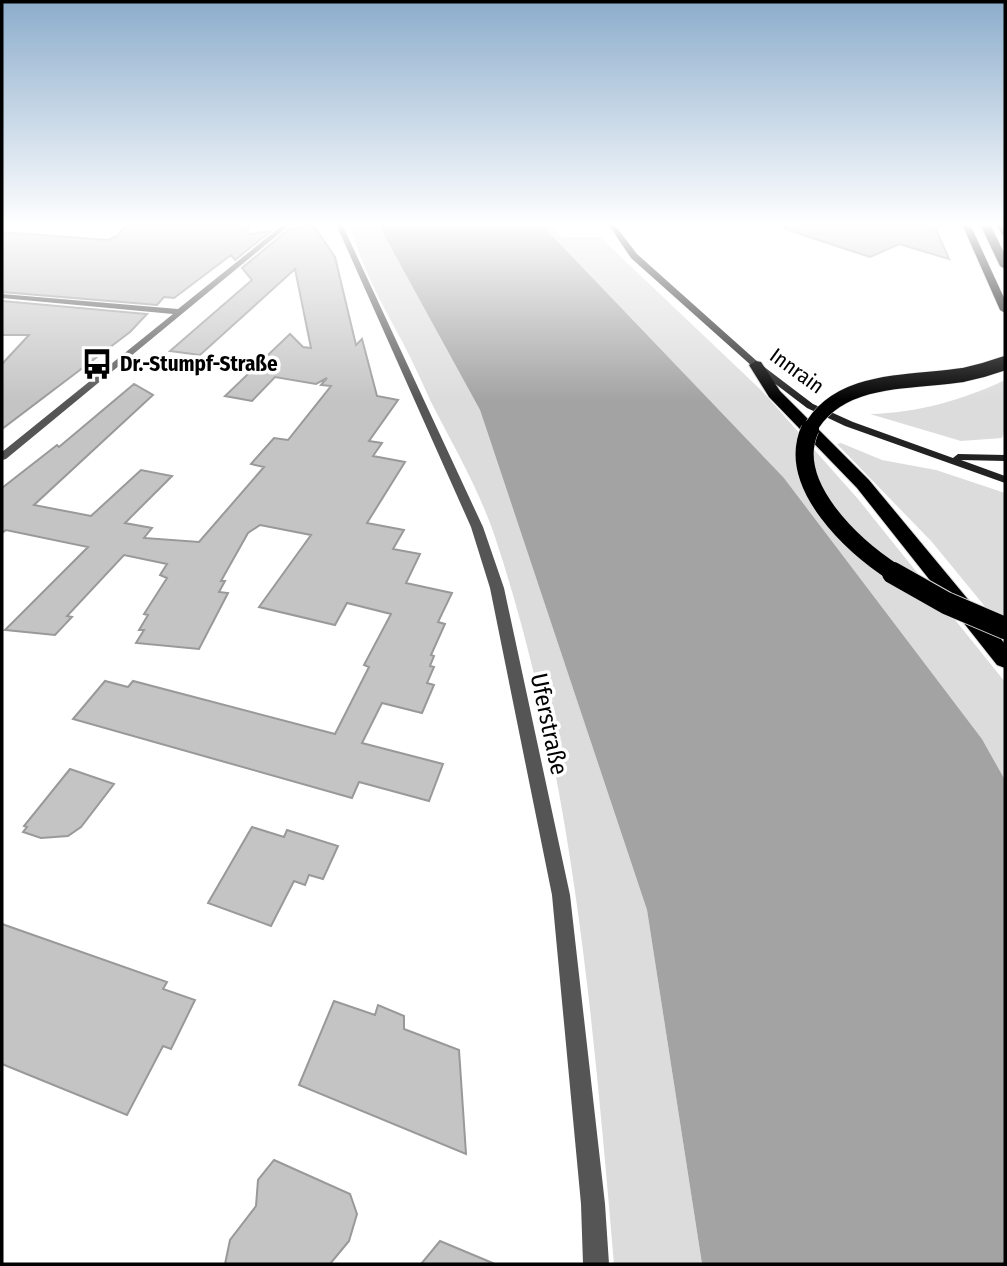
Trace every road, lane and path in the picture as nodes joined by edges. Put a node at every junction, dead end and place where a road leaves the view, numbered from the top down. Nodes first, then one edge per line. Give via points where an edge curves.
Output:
1 (215, 283) edge
2 (366, 283) edge
3 (664, 283) edge
4 (993, 283) edge
5 (2, 296) edge
6 (1005, 310) edge
7 (179, 312) junction
8 (1005, 363) edge
9 (756, 365) junction
10 (935, 454) junction
11 (2, 457) edge
12 (1005, 458) edge
13 (1005, 480) edge
14 (1005, 628) edge
15 (1005, 659) edge
16 (596, 1264) edge

1 - 7 street
2 - 16 street, Uferstraße via 477,527 497,588 561,895
3 - 9 main road, Innrain
4 - 6 main road
5 - 7 street
7 - 11 street
8 - 14 highway, bridge via 874,387 841,398 816,418 804,456 812,487 823,506 856,543 907,582
9 - 10 main road, Innrain via 831,416
9 - 15 highway via 774,394 863,484
10 - 12 main road
10 - 13 main road, Innrain

